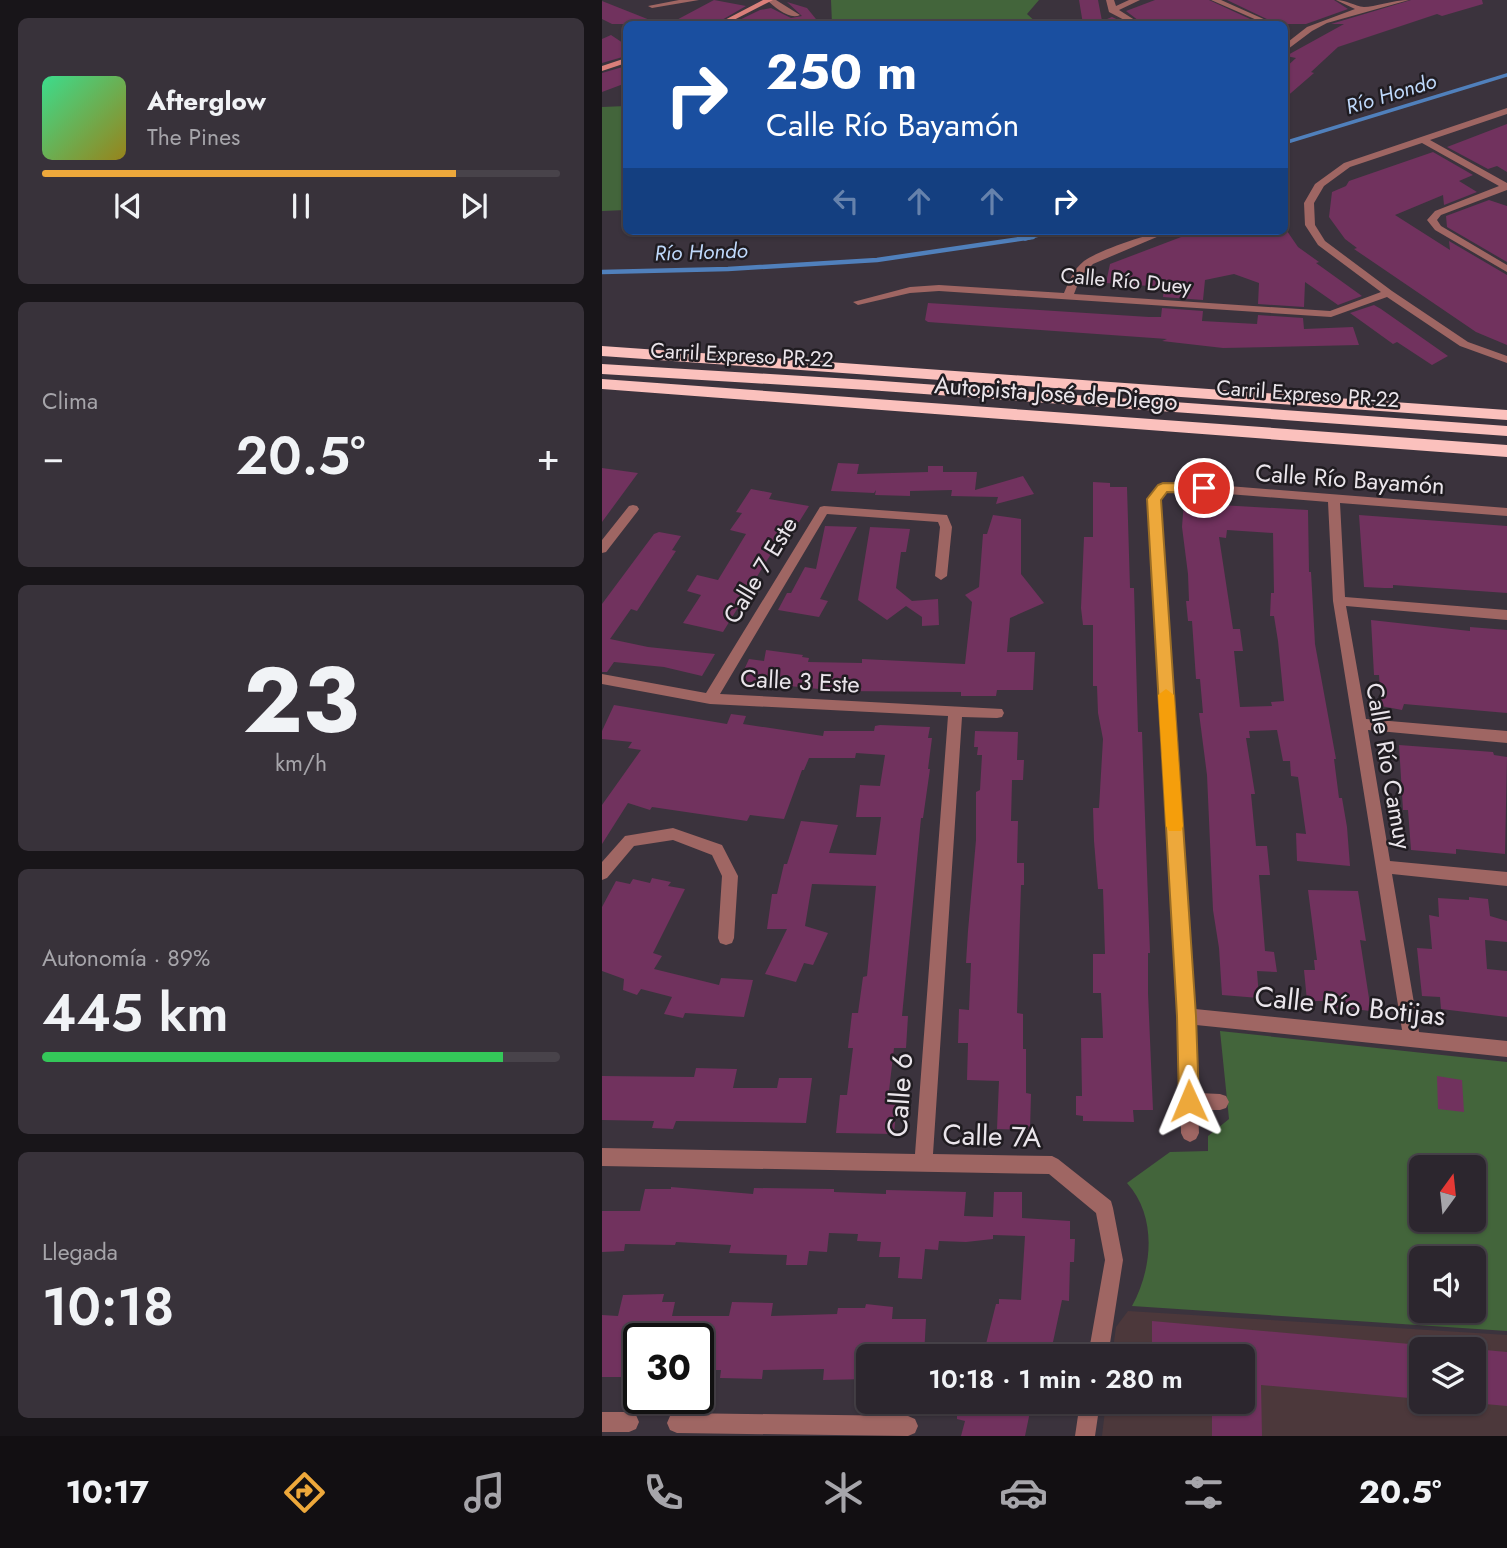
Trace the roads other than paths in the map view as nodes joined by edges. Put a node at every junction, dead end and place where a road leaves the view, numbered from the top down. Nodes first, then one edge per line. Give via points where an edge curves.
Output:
1 (695, 0) edge
2 (770, 0) edge
3 (1110, 0) edge
4 (1136, 0) edge
5 (1215, 0) edge
6 (1340, 0) edge
7 (1405, 0) edge
8 (652, 6) dead end
9 (1112, 9) junction
10 (1362, 9) junction
11 (796, 15) dead end
12 (727, 21) edge
13 (1130, 21) edge
14 (1264, 21) edge
15 (1288, 32) edge
16 (1297, 36) junction
17 (1288, 46) edge
18 (623, 61) edge
19 (602, 69) edge
20 (1507, 111) edge
21 (1424, 140) junction
22 (1506, 186) edge
23 (1156, 235) edge
24 (1507, 269) edge
25 (1229, 293) dead end
26 (1388, 293) junction
27 (1068, 295) junction
28 (858, 302) dead end
29 (1228, 309) junction
30 (602, 351) edge
31 (1507, 359) edge
32 (602, 369) edge
33 (602, 384) edge
34 (1507, 415) edge
35 (1507, 432) edge
36 (1507, 451) edge
37 (1334, 499) junction
38 (633, 509) dead end
39 (1507, 512) edge
40 (602, 549) edge
41 (941, 576) dead end
42 (1339, 601) junction
43 (1507, 615) edge
44 (602, 679) edge
45 (710, 699) junction
46 (956, 713) junction
47 (997, 713) dead end
48 (1358, 724) junction
49 (1507, 737) edge
50 (1384, 867) junction
51 (602, 873) edge
52 (1507, 879) edge
53 (726, 939) dead end
54 (1187, 1016) junction
55 (1412, 1039) junction
56 (1507, 1049) edge
57 (1189, 1101) junction
58 (1220, 1102) dead end
59 (1190, 1133) dead end
60 (602, 1157) edge
61 (923, 1162) junction
62 (1100, 1344) edge
63 (1088, 1414) edge
64 (602, 1422) edge
65 (629, 1422) dead end
66 (677, 1423) dead end
67 (908, 1426) dead end
68 (805, 1430) edge
69 (1085, 1436) edge

1 - 8 street
2 - 11 street
2 - 12 street
3 - 9 street
4 - 9 street
5 - 14 street
6 - 10 street
7 - 10 street
9 - 13 street
10 - 16 street
15 - 16 street
16 - 17 street
18 - 19 street
20 - 21 street
21 - 22 street
21 - 26 street via 1347,165 1320,184 1309,203 1310,225 1321,243
22 - 24 street via 1438,213 1432,220
23 - 27 street via 1089,262 1076,275
25 - 29 street
26 - 29 street, Calle Río Duey via 1331,314
26 - 31 street via 1464,344
27 - 28 street, Calle Río Duey via 939,288
27 - 29 street, Calle Río Duey
30 - 34 highway, Autopista José de Diego
32 - 35 highway, Carril Expreso PR-22
33 - 36 highway, Autopista José de Diego
37 - 39 street, Calle Río Bayamón
37 - 42 street, Calle Río Camuy
37 - 54 street, Calle Río Bayamón via 1178,486 1163,488 1154,499
38 - 40 street
41 - 45 street, Calle 7 Este via 943,518 824,510
42 - 43 street
42 - 48 street, Calle Río Camuy
44 - 45 street, Calle 3 Este
45 - 46 street, Calle 3 Este
46 - 47 street, Calle 3 Este
46 - 61 street, Calle 6
48 - 49 street
48 - 50 street, Calle Río Camuy
50 - 52 street
50 - 55 street, Calle Río Camuy
51 - 53 street via 629,840 673,834 718,850 730,876
54 - 55 street, Calle Río Botijas
54 - 57 street
55 - 56 street, Calle Río Botijas
57 - 58 street
57 - 59 street
60 - 61 street, Calle 6
61 - 62 street, Calle 7A via 1052,1165 1104,1208 1114,1259
63 - 69 street
64 - 65 street
66 - 68 street
67 - 68 street

